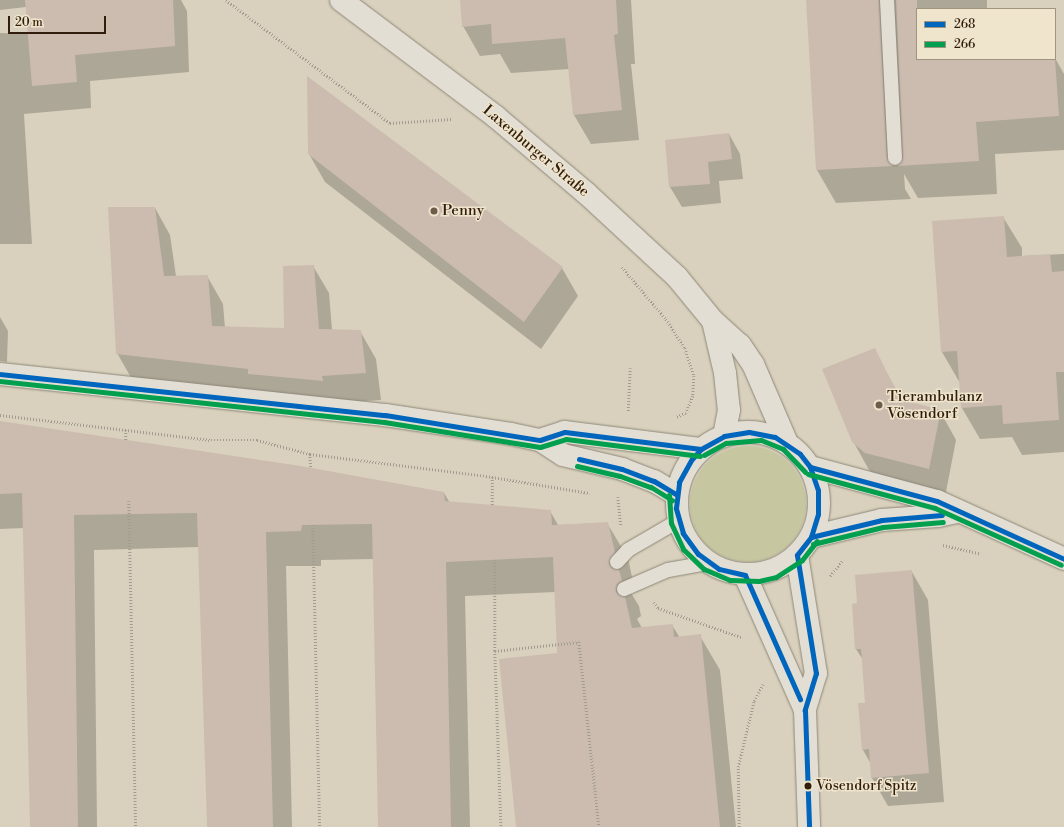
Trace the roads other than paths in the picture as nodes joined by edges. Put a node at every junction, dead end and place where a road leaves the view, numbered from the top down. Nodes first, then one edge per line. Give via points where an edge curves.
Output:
1 (341, 0) edge
2 (887, 0) edge
3 (895, 158) dead end
4 (713, 322) junction
5 (0, 374) edge
6 (724, 436) junction
7 (540, 440) junction
8 (787, 443) junction
9 (701, 449) junction
10 (810, 467) junction
11 (676, 494) junction
12 (957, 512) junction
13 (678, 521) junction
14 (811, 537) junction
15 (797, 555) junction
16 (1064, 559) edge
17 (617, 562) dead end
18 (708, 563) junction
19 (745, 575) junction
20 (624, 589) dead end
21 (805, 710) junction
22 (809, 827) edge

1 - 4 main road, Laxenburger Straße via 496,117 586,193 677,277
2 - 3 lane
4 - 6 main road, Laxenburger Straße via 725,373 729,410
4 - 8 main road, Laxenburger Straße via 740,344 753,364
5 - 7 main road via 385,415
6 - 8 main road via 763,433
6 - 9 main road
7 - 9 main road via 565,432
7 - 11 main road via 563,455 622,469 654,481
8 - 10 main road
9 - 11 main road via 685,470
10 - 12 main road via 937,502
10 - 14 main road via 820,502
11 - 13 main road
12 - 14 main road via 882,520
12 - 16 main road
13 - 17 lane via 628,550
13 - 18 main road via 689,544
14 - 15 main road
15 - 19 main road via 773,570
15 - 21 main road via 816,673
18 - 19 main road via 732,573
18 - 20 lane via 668,570
19 - 21 main road
21 - 22 main road

